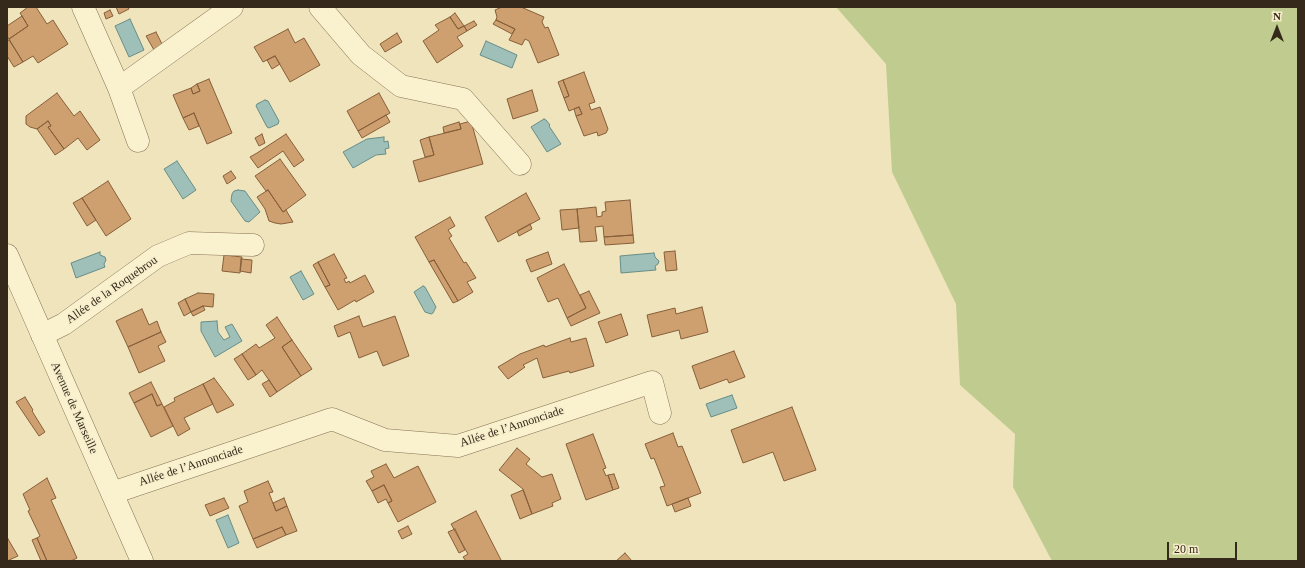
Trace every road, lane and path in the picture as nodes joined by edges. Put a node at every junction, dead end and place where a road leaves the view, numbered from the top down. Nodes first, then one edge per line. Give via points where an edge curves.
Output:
1 (83, 7) edge
2 (232, 7) edge
3 (320, 7) edge
4 (119, 88) junction
5 (138, 141) dead end
6 (520, 164) dead end
7 (253, 245) dead end
8 (7, 255) edge
9 (12, 280) edge
10 (42, 335) junction
11 (660, 413) dead end
12 (112, 493) junction
13 (142, 561) edge

1 - 4 street
2 - 4 street
3 - 6 street via 361,55 401,86 463,99
4 - 5 street
7 - 10 street, Allée de la Roquebrou via 189,244 158,256 64,324
8 - 9 street, Avenue de Marseille
9 - 10 street, Avenue de Marseille
10 - 12 street, Avenue de Marseille
11 - 12 street, Allée de l’Annonciade via 652,382 458,446 385,440 332,419
12 - 13 street, Avenue de Marseille

